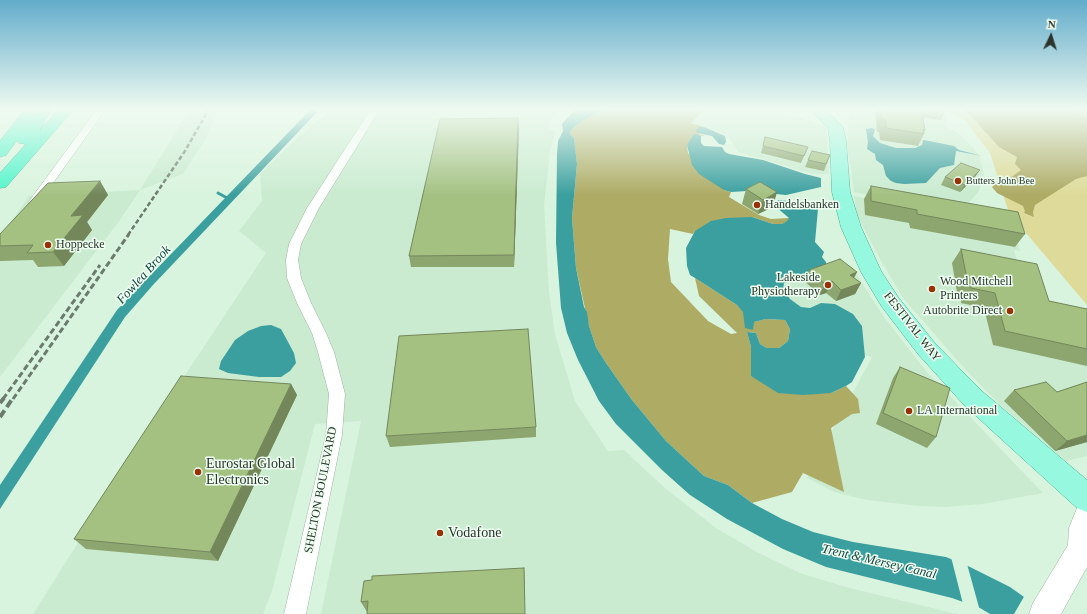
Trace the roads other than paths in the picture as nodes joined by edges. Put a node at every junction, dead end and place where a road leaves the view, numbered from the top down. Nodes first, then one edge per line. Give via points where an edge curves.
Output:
1 (11, 138) edge
2 (26, 138) edge
3 (41, 138) edge
4 (80, 138) edge
5 (357, 138) edge
6 (837, 138) edge
7 (0, 152) edge
8 (0, 171) edge
9 (0, 183) edge
10 (26, 213) edge
11 (1087, 498) edge
12 (1087, 518) edge
13 (1084, 546) edge
14 (1049, 605) edge
15 (295, 614) edge

1 - 7 highway
2 - 8 highway
3 - 9 highway
4 - 10 street
5 - 15 street, SHELTON BOULEVARD via 313,208 295,244 292,260 294,278 319,333 337,394 334,435
6 - 11 main road, FESTIVAL WAY via 840,187 856,243 890,302 951,376
12 - 13 street via 1083,528
13 - 14 street

